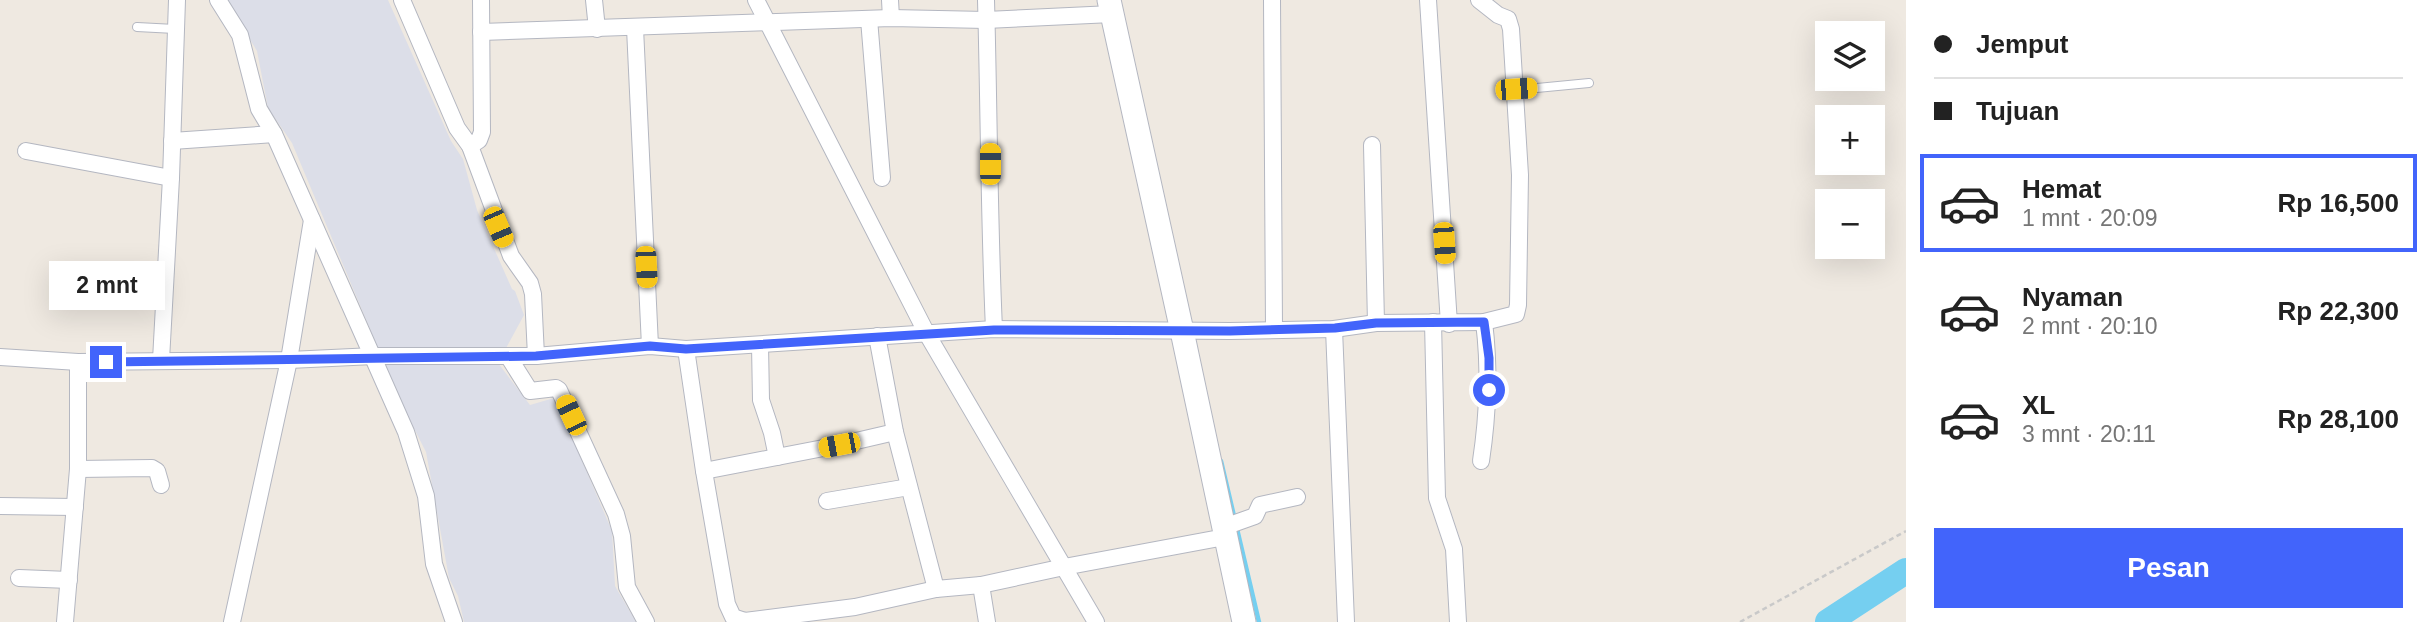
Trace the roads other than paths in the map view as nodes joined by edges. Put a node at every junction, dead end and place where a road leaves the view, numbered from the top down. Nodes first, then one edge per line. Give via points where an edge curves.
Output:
1 (177, 0) edge
2 (218, 0) edge
3 (402, 0) edge
4 (481, 0) edge
5 (594, 0) edge
6 (756, 0) edge
7 (890, 0) edge
8 (986, 0) edge
9 (1272, 0) edge
10 (1428, 0) edge
11 (1479, 0) edge
12 (1111, 7) edge
13 (891, 18) junction
14 (869, 19) junction
15 (986, 20) junction
16 (768, 24) junction
17 (137, 27) dead end
18 (635, 28) junction
19 (174, 29) junction
20 (597, 29) junction
21 (481, 32) junction
22 (1589, 83) dead end
23 (1516, 89) junction
24 (274, 134) junction
25 (172, 141) junction
26 (1372, 145) dead end
27 (470, 146) junction
28 (26, 151) dead end
29 (171, 178) junction
30 (883, 178) dead end
31 (312, 220) junction
32 (1484, 322) junction
33 (1376, 323) junction
34 (1441, 323) junction
35 (1335, 328) junction
36 (1274, 329) junction
37 (994, 330) junction
38 (1182, 331) junction
39 (928, 334) junction
40 (877, 336) junction
41 (760, 345) junction
42 (650, 346) junction
43 (686, 349) junction
44 (374, 356) junction
45 (508, 356) junction
46 (536, 356) junction
47 (0, 357) edge
48 (161, 360) junction
49 (289, 360) junction
50 (78, 362) junction
51 (895, 432) junction
52 (777, 457) junction
53 (1481, 461) dead end
54 (78, 469) junction
55 (704, 471) junction
56 (161, 485) dead end
57 (909, 487) junction
58 (1297, 497) dead end
59 (827, 501) dead end
60 (0, 506) edge
61 (75, 507) junction
62 (1231, 526) junction
63 (434, 564) junction
64 (1064, 566) junction
65 (19, 578) dead end
66 (69, 580) junction
67 (981, 586) junction
68 (936, 589) junction
69 (855, 614) edge
70 (65, 622) edge
71 (232, 622) edge
72 (443, 622) edge
73 (454, 622) edge
74 (646, 622) edge
75 (987, 622) edge
76 (1096, 622) edge
77 (1244, 622) edge
78 (1346, 622) edge
79 (1458, 622) edge

1 - 19 street
2 - 24 street via 240,35 259,109
3 - 27 street via 457,128
4 - 21 street
5 - 20 street
6 - 16 street
7 - 13 street
8 - 15 street
9 - 36 street
10 - 34 street
11 - 23 street via 1507,19
12 - 15 street
12 - 38 main road
13 - 14 street
13 - 15 street
14 - 16 street
14 - 30 street
15 - 37 street
16 - 18 street
16 - 39 street
17 - 19 lane
18 - 20 street
18 - 42 street
19 - 25 street
20 - 21 street
21 - 27 street via 482,132
22 - 23 lane
23 - 32 street via 1518,305 1516,314
24 - 25 street
24 - 31 street
25 - 29 street
26 - 33 street
27 - 46 street via 511,256 530,283
28 - 29 street
29 - 48 street
31 - 44 street
31 - 49 street
32 - 34 street
32 - 53 street via 1489,390
33 - 34 street
33 - 35 street
34 - 79 street via 1437,498 1454,549
35 - 36 street
35 - 78 street
36 - 38 street
37 - 38 street
37 - 39 street
38 - 62 main road
39 - 40 street
39 - 64 street
40 - 41 street
40 - 51 street
41 - 43 street
41 - 52 street via 761,400
42 - 43 street
42 - 46 street
43 - 55 street
44 - 45 street
44 - 49 street
44 - 63 street via 407,432 426,496
45 - 46 street
45 - 74 street via 530,391 559,390 617,514 627,587
47 - 50 street
48 - 49 street
48 - 50 street
49 - 71 street
50 - 54 street
51 - 52 street
51 - 57 street
52 - 55 street
54 - 56 street via 152,468 158,471
54 - 61 street
55 - 69 street via 733,617 745,621
57 - 59 street
57 - 68 street
58 - 62 street via 1260,505 1255,516
60 - 61 street
61 - 66 street
62 - 64 street
62 - 77 main road
63 - 72 street
63 - 73 street
64 - 67 street
64 - 76 street
65 - 66 street
66 - 70 street
67 - 68 street
67 - 75 street
68 - 69 street

